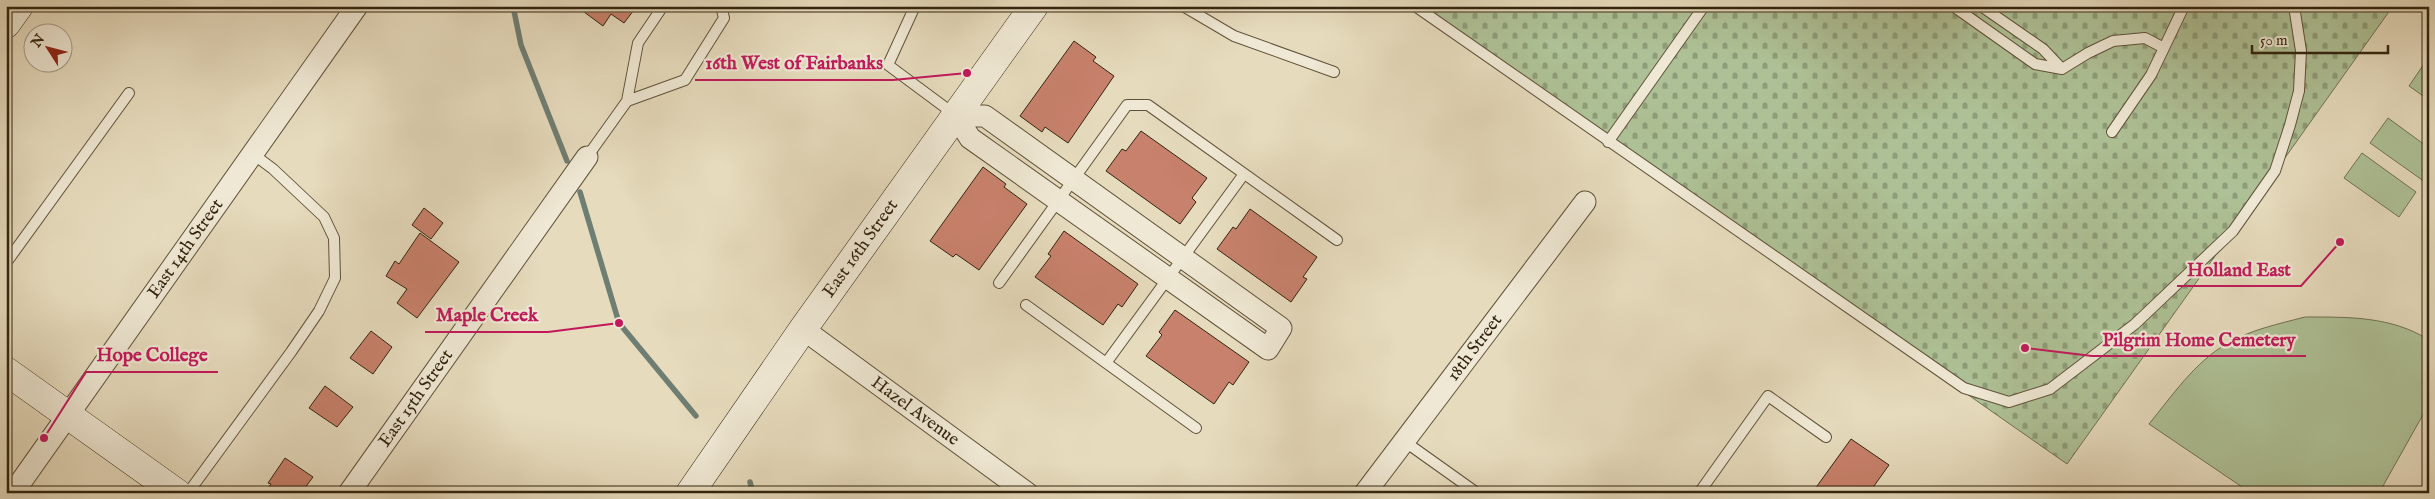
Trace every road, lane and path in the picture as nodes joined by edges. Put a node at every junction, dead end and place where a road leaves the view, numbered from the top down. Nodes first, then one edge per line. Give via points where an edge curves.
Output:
1 (19, 6) edge
2 (357, 6) edge
3 (663, 6) edge
4 (721, 6) edge
5 (915, 6) edge
6 (1034, 6) edge
7 (1184, 6) edge
8 (1415, 6) edge
9 (1704, 6) edge
10 (1953, 6) edge
11 (1982, 6) edge
12 (2184, 6) edge
13 (2294, 6) edge
14 (6, 24) edge
15 (2164, 48) junction
16 (2062, 69) junction
17 (1334, 72) dead end
18 (129, 93) dead end
19 (627, 101) junction
20 (956, 116) junction
21 (2112, 132) dead end
22 (1608, 142) junction
23 (253, 154) junction
24 (587, 157) joint
25 (1244, 174) junction
26 (1072, 179) junction
27 (1058, 201) junction
28 (1585, 202) dead end
29 (1337, 240) dead end
30 (1182, 257) junction
31 (6, 262) edge
32 (1167, 278) junction
33 (999, 282) dead end
34 (1026, 305) dead end
35 (803, 329) junction
36 (1106, 363) junction
37 (6, 371) edge
38 (68, 415) junction
39 (1196, 428) dead end
40 (1826, 437) dead end
41 (1404, 441) junction
42 (1372, 490) edge
43 (13, 493) edge
44 (177, 493) edge
45 (188, 493) edge
46 (349, 493) edge
47 (690, 493) edge
48 (1027, 493) edge
49 (1476, 493) edge
50 (1699, 493) edge

1 - 14 main road
2 - 23 street, East 14th Street
3 - 19 lane via 638,43
4 - 19 lane via 724,18 685,80
5 - 20 lane via 888,65
6 - 20 main road, East 16th Street
7 - 17 lane via 1234,36
8 - 22 lane
9 - 22 lane
10 - 16 lane via 2035,64
11 - 16 lane via 2043,49
12 - 15 lane
13 - 22 lane via 2301,50 2299,91 2293,117 2275,171 2233,232 2135,324 2091,360 2050,388 2009,402 1964,388
15 - 16 lane via 2145,38 2113,41
15 - 21 lane via 2151,75
18 - 31 lane
19 - 24 lane
20 - 26 street via 985,116
20 - 27 street via 970,138
20 - 35 main road, East 16th Street
23 - 38 street, East 14th Street
23 - 45 lane via 324,217 334,238 335,278 291,352
24 - 46 street, East 15th Street
25 - 26 lane via 1148,105 1127,105
25 - 29 lane
25 - 30 lane
26 - 27 lane
26 - 30 street
27 - 32 street
27 - 33 lane
28 - 41 street, 18th Street
30 - 32 lane
30 - 32 street via 1281,328 1268,349
32 - 36 lane
34 - 36 lane
35 - 47 main road, East 16th Street
35 - 48 street, Hazel Avenue
36 - 39 lane
37 - 38 main road
38 - 43 street, East 14th Street
38 - 44 main road
40 - 50 lane via 1768,396
41 - 42 street, 18th Street
41 - 49 lane

